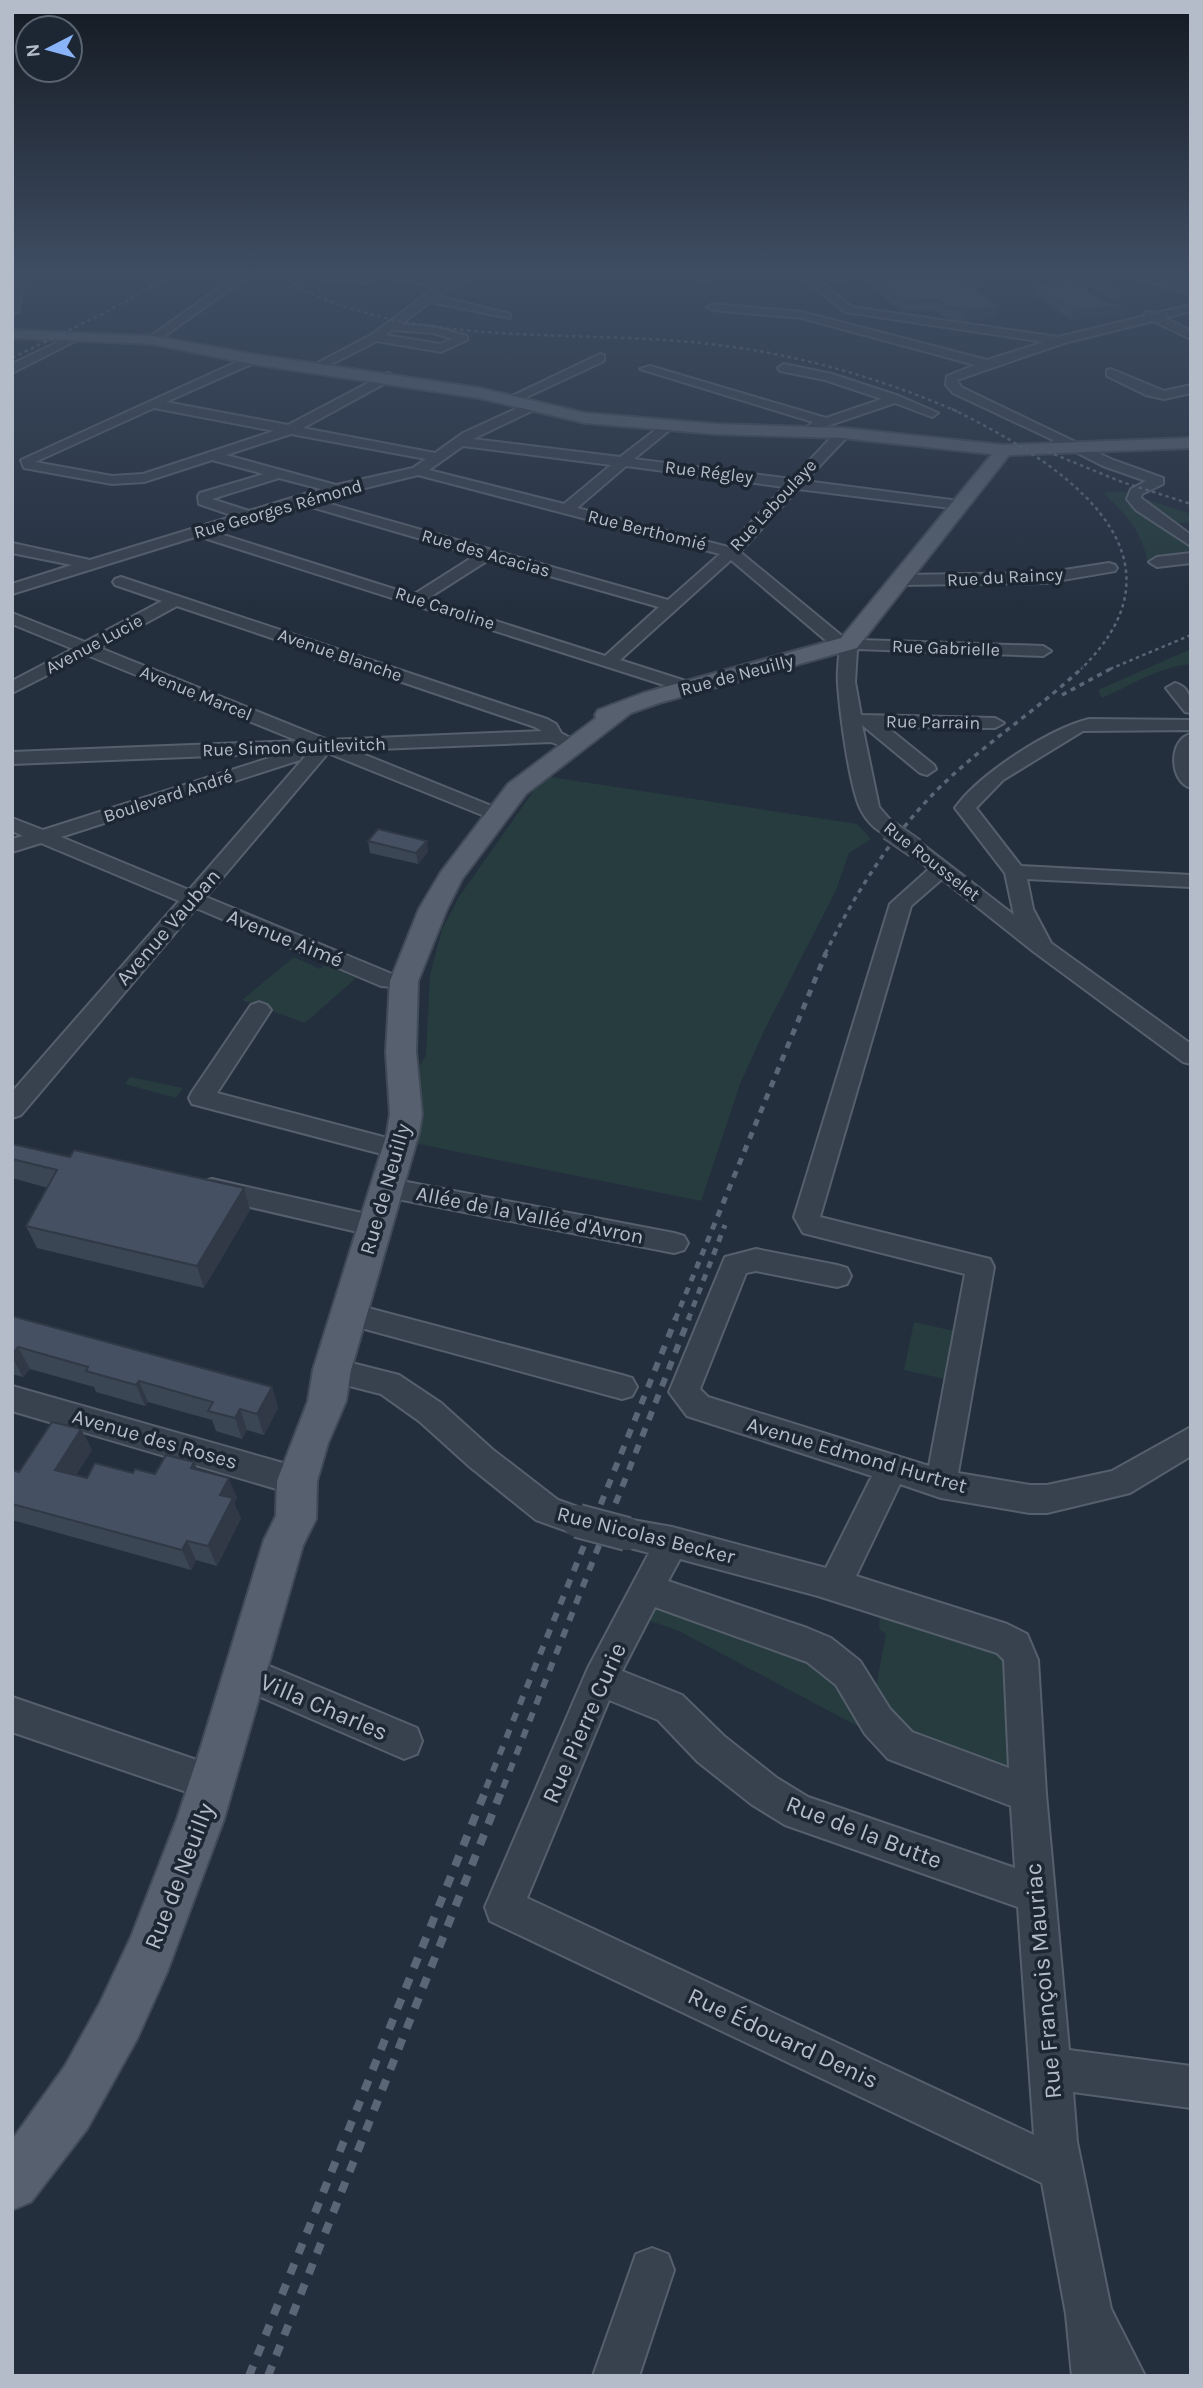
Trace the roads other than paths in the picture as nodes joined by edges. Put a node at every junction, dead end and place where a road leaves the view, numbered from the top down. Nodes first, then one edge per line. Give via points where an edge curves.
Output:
1 (199, 383) edge
2 (375, 383) edge
3 (421, 383) edge
4 (545, 383) edge
5 (695, 383) edge
6 (847, 383) edge
7 (952, 383) edge
8 (1132, 383) edge
9 (1191, 389) edge
10 (894, 399) junction
11 (510, 400) junction
12 (154, 404) junction
13 (541, 407) junction
14 (932, 413) dead end
15 (1020, 418) junction
16 (825, 422) junction
17 (667, 425) junction
18 (289, 429) junction
19 (806, 432) junction
20 (843, 433) junction
21 (459, 441) junction
22 (1058, 443) junction
23 (1080, 443) junction
24 (1191, 443) edge
25 (1003, 450) junction
26 (210, 456) junction
27 (436, 457) junction
28 (624, 462) junction
29 (28, 463) junction
30 (13, 465) edge
31 (418, 471) junction
32 (278, 474) junction
33 (794, 483) junction
34 (336, 489) junction
35 (301, 500) junction
36 (959, 505) junction
37 (567, 509) junction
38 (250, 516) junction
39 (200, 532) junction
40 (1190, 542) edge
41 (12, 548) edge
42 (731, 552) junction
43 (488, 553) junction
44 (1191, 558) edge
45 (1157, 562) dead end
46 (92, 565) junction
47 (1109, 568) dead end
48 (900, 580) junction
49 (121, 582) dead end
50 (12, 589) edge
51 (417, 599) junction
52 (176, 600) junction
53 (672, 606) junction
54 (12, 618) edge
55 (849, 643) junction
56 (85, 649) junction
57 (960, 649) junction
58 (1043, 651) dead end
59 (609, 661) junction
60 (967, 671) dead end
61 (12, 688) edge
62 (689, 688) junction
63 (1175, 688) dead end
64 (1191, 708) edge
65 (851, 711) junction
66 (870, 721) junction
67 (995, 723) dead end
68 (1191, 725) edge
69 (1191, 739) edge
70 (565, 741) junction
71 (324, 746) junction
72 (12, 758) edge
73 (928, 769) dead end
74 (1191, 782) edge
75 (497, 816) junction
76 (12, 824) edge
77 (42, 837) junction
78 (12, 846) edge
79 (12, 864) edge
80 (943, 869) junction
81 (1015, 872) junction
82 (1191, 881) edge
83 (191, 899) junction
84 (1042, 947) junction
85 (404, 981) junction
86 (259, 1010) dead end
87 (1191, 1056) edge
88 (12, 1109) edge
89 (397, 1149) junction
90 (189, 1184) edge
91 (386, 1188) junction
92 (375, 1226) junction
93 (674, 1242) dead end
94 (837, 1276) dead end
95 (349, 1314) junction
96 (330, 1377) junction
97 (622, 1387) dead end
98 (684, 1392) joint
99 (12, 1398) edge
100 (1191, 1440) edge
101 (892, 1468) junction
102 (290, 1479) junction
103 (941, 1484) junction
104 (578, 1521) joint
105 (672, 1542) junction
106 (835, 1584) junction
107 (647, 1589) junction
108 (1015, 1646) joint
109 (245, 1673) junction
110 (600, 1680) junction
111 (12, 1714) edge
112 (404, 1741) dead end
113 (213, 1783) junction
114 (1028, 1794) junction
115 (1036, 1894) junction
116 (504, 1907) joint
117 (1050, 2068) junction
118 (1191, 2087) edge
119 (1060, 2169) junction
120 (12, 2183) edge
121 (652, 2270) dead end
122 (1089, 2314) junction
123 (617, 2376) edge
124 (1095, 2376) edge
125 (1122, 2376) edge

1 - 12 street
2 - 18 street
3 - 11 main road
4 - 11 street
5 - 16 street
6 - 10 street
7 - 15 street
8 - 9 street via 1164,395
10 - 14 street
10 - 16 street
11 - 13 main road
12 - 18 street
12 - 29 street
13 - 17 main road via 585,418
13 - 21 street, Rue Georges Rémond
15 - 22 street
15 - 23 street
16 - 19 street
17 - 19 main road
17 - 28 street
18 - 26 street
18 - 27 street
19 - 20 main road
20 - 25 main road
20 - 33 street, Rue Laboulaye
21 - 27 street, Rue Georges Rémond
21 - 28 street, Rue Régley
22 - 23 main road
22 - 25 main road
23 - 24 main road
23 - 40 street via 1108,463 1158,481 1136,492 1134,499
25 - 36 main road
26 - 29 street via 126,480
26 - 32 street
27 - 31 street, Rue Georges Rémond
28 - 33 street, Rue Régley
28 - 37 street
29 - 30 street
31 - 34 street, Rue Georges Rémond
31 - 37 street, Rue Berthomié
32 - 34 street
32 - 38 street via 205,496 204,501
33 - 36 street, Rue Régley
33 - 42 street, Rue Laboulaye
34 - 35 street, Rue Georges Rémond
35 - 38 street, Rue Georges Rémond
35 - 43 street, Rue des Acacias
36 - 48 main road
37 - 42 street, Rue Berthomié
38 - 39 street, Rue Georges Rémond
39 - 46 street, Rue Georges Rémond
39 - 51 street, Rue Caroline
41 - 46 street
42 - 53 street, Rue Laboulaye
42 - 55 street, Rue Berthomié via 836,640
43 - 51 street
43 - 53 street, Rue des Acacias
44 - 45 street
46 - 50 street, Rue Georges Rémond
47 - 48 street, Rue du Raincy via 1045,578
48 - 55 main road
49 - 52 street, Avenue Blanche
51 - 59 street, Rue Caroline
52 - 56 street, Avenue Lucie
52 - 70 street, Avenue Blanche via 541,723
53 - 59 street, Rue Laboulaye
54 - 56 street, Avenue Marcel
55 - 57 street, Rue Gabrielle
55 - 62 main road, Rue de Neuilly
55 - 65 street, Rue Rousselet via 846,682
56 - 61 street, Avenue Lucie
56 - 71 street, Avenue Marcel
57 - 58 street, Rue Gabrielle
57 - 60 street
59 - 62 street, Rue Caroline
62 - 70 main road, Rue de Neuilly via 625,707
63 - 64 street
65 - 66 street
65 - 80 street, Rue Rousselet, bridge via 870,809 889,830
66 - 67 street, Rue Parrain
66 - 73 street
68 - 81 street via 1077,727 996,776 965,808
69 - 74 street via 1185,744 1182,761
70 - 71 street, Rue Simon Guitlevitch
70 - 75 main road, Rue de Neuilly
71 - 72 street, Rue Simon Guitlevitch
71 - 75 street, Avenue Marcel
71 - 77 street, Boulevard André
71 - 83 street, Avenue Vauban
75 - 85 main road, Rue de Neuilly via 450,878
76 - 77 street, Avenue Aimé
77 - 78 street, Boulevard André
77 - 79 street
77 - 83 street, Avenue Aimé
80 - 84 street, Rue Rousselet
80 - 103 street via 901,904 807,1217 812,1226 981,1267
81 - 82 street
81 - 84 street via 1022,909
83 - 85 street, Avenue Aimé via 389,981
83 - 88 street, Avenue Vauban
84 - 87 street, Rue Rousselet
85 - 89 main road, Rue de Neuilly via 401,1052 406,1114
86 - 89 street via 201,1098
89 - 91 main road, Rue de Neuilly
90 - 92 street
91 - 92 main road, Rue de Neuilly
91 - 93 street, Allée de la Vallée d'Avron
92 - 95 main road, Rue de Neuilly
94 - 98 street via 756,1260 735,1265
95 - 96 main road, Rue de Neuilly
95 - 97 street
96 - 102 main road, Rue de Neuilly via 327,1401
96 - 104 street, Rue Nicolas Becker via 389,1384 430,1412 547,1510
98 - 101 street, Avenue Edmond Hurtret via 698,1407
99 - 102 street, Avenue des Roses
100 - 103 street, Avenue Edmond Hurtret via 1119,1483 1046,1499
101 - 103 street, Avenue Edmond Hurtret
101 - 106 street
102 - 109 main road, Rue de Neuilly via 296,1519 284,1540
104 - 105 street, Rue Nicolas Becker, bridge
105 - 106 street, Rue Nicolas Becker
105 - 107 street, Rue Pierre Curie
106 - 108 street, Rue Nicolas Becker
107 - 110 street, Rue Pierre Curie
107 - 114 street via 827,1654 848,1674 887,1736 901,1746
108 - 114 street, Rue François Mauriac via 1021,1660
109 - 112 street, Villa Charles
109 - 113 main road, Rue de Neuilly
110 - 115 street, Rue de la Butte via 670,1707 711,1749 798,1812
110 - 116 street, Rue Pierre Curie
111 - 113 street
113 - 120 main road, Rue de Neuilly via 173,1897 108,2042 83,2088
114 - 115 street, Rue François Mauriac
115 - 117 street, Rue François Mauriac
116 - 119 street, Rue Édouard Denis
117 - 118 street
117 - 119 street, Rue François Mauriac
119 - 122 street, Rue François Mauriac
121 - 123 street
122 - 124 street, Rue François Mauriac
122 - 125 street, Rue François Mauriac

